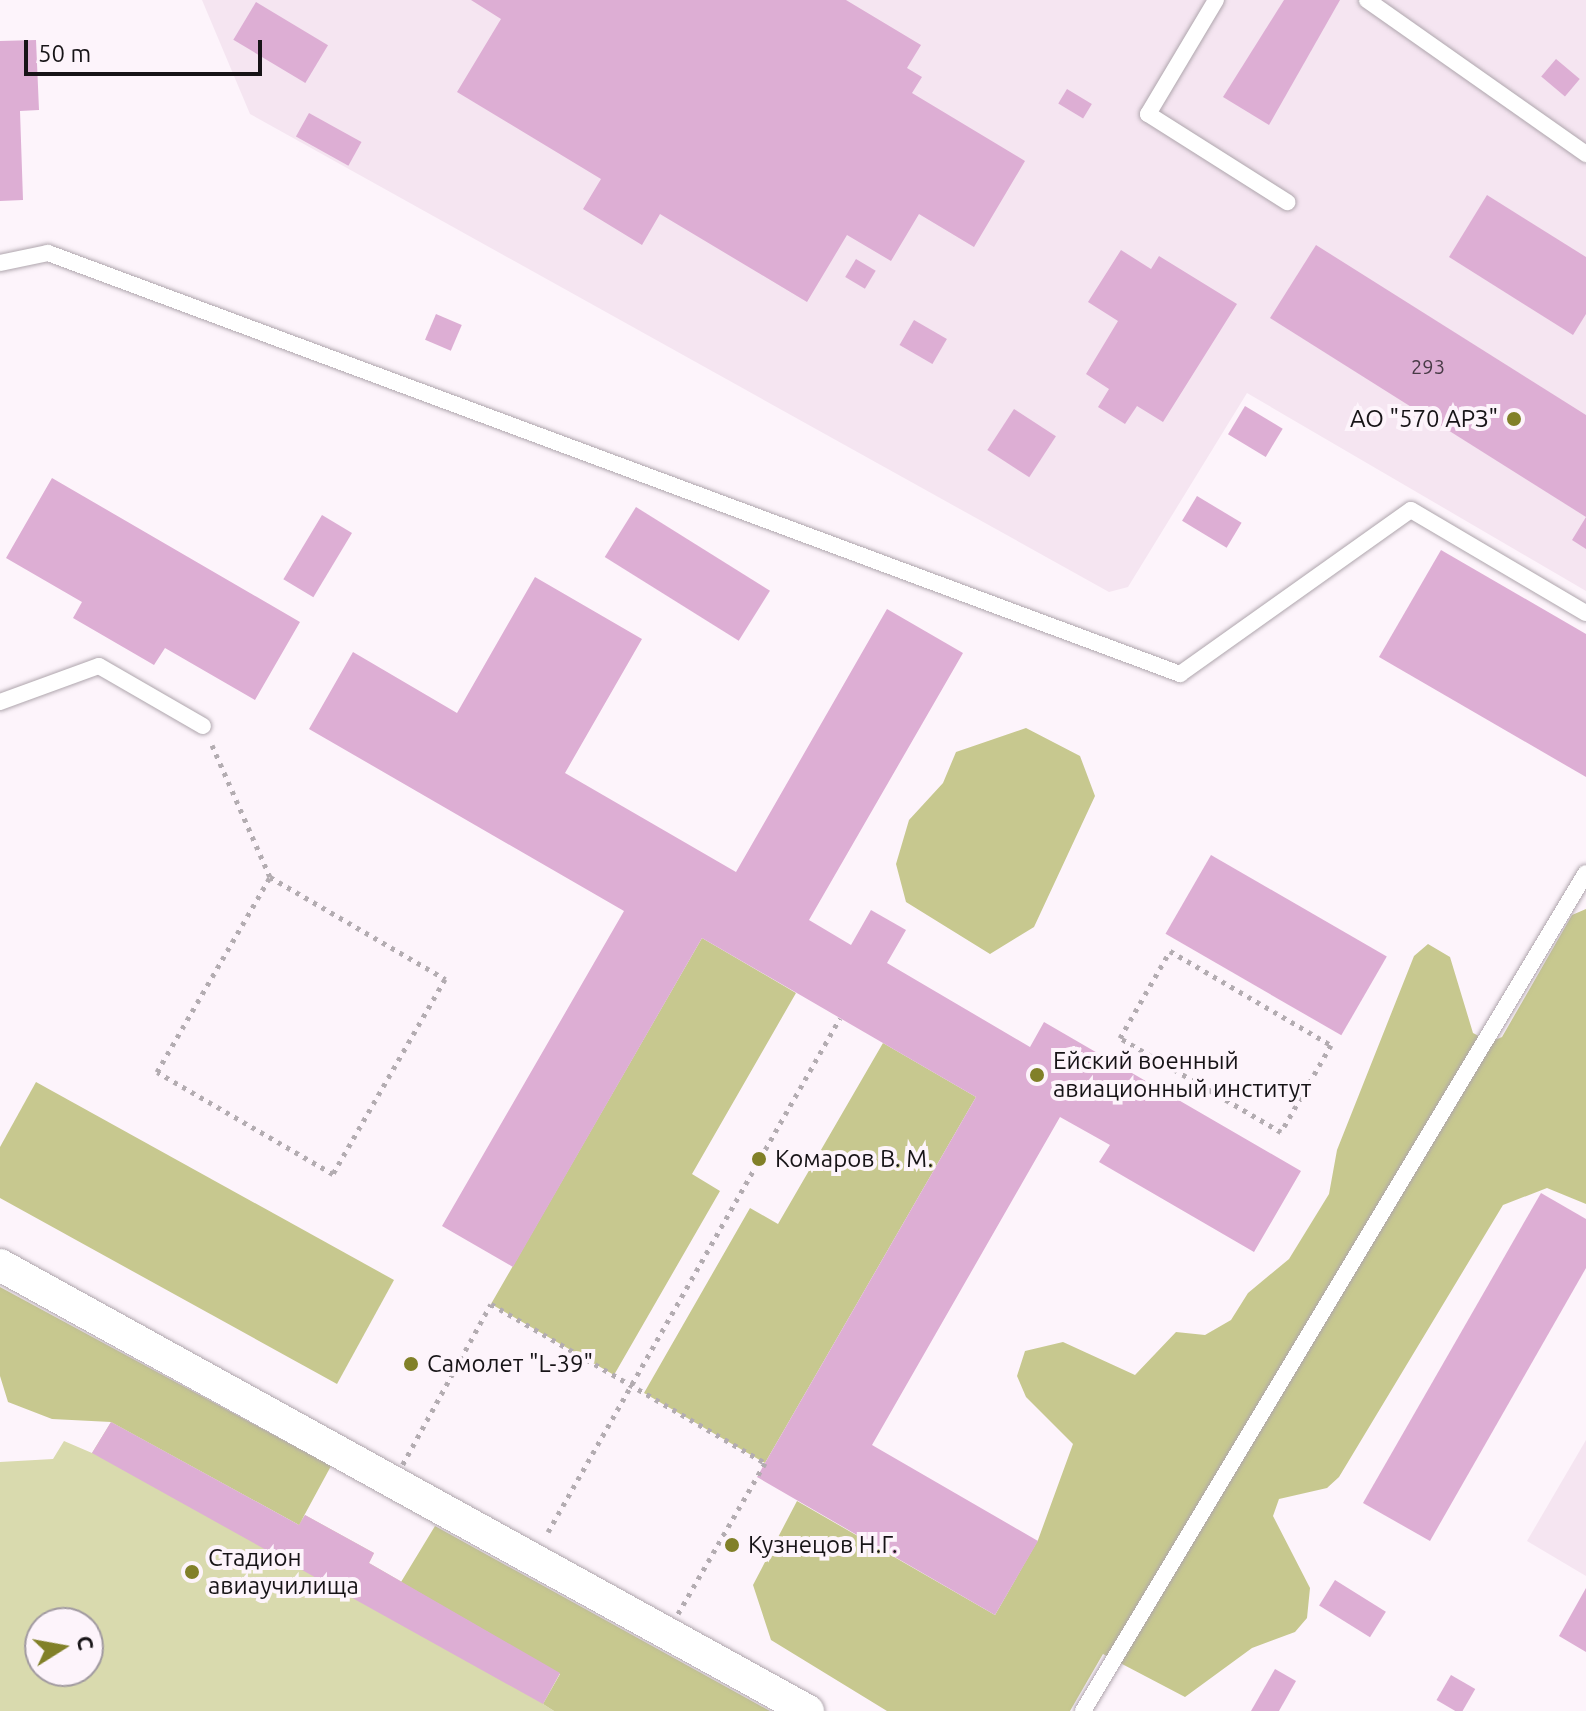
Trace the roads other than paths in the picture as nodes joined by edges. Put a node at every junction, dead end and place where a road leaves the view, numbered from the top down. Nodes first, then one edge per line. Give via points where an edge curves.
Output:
1 (1216, 0) edge
2 (1367, 0) edge
3 (1586, 154) edge
4 (1287, 202) dead end
5 (0, 263) edge
6 (1586, 613) edge
7 (0, 702) edge
8 (203, 726) road end
9 (1586, 873) edge
10 (0, 1265) edge
11 (393, 1482) road end
12 (667, 1633) road end
13 (808, 1711) edge
14 (1083, 1711) edge

1 - 4 lane via 1148,114
2 - 3 lane
5 - 6 lane via 48,253 1180,674 1411,510
7 - 8 lane via 99,666
9 - 14 lane
10 - 11 street
12 - 13 street

